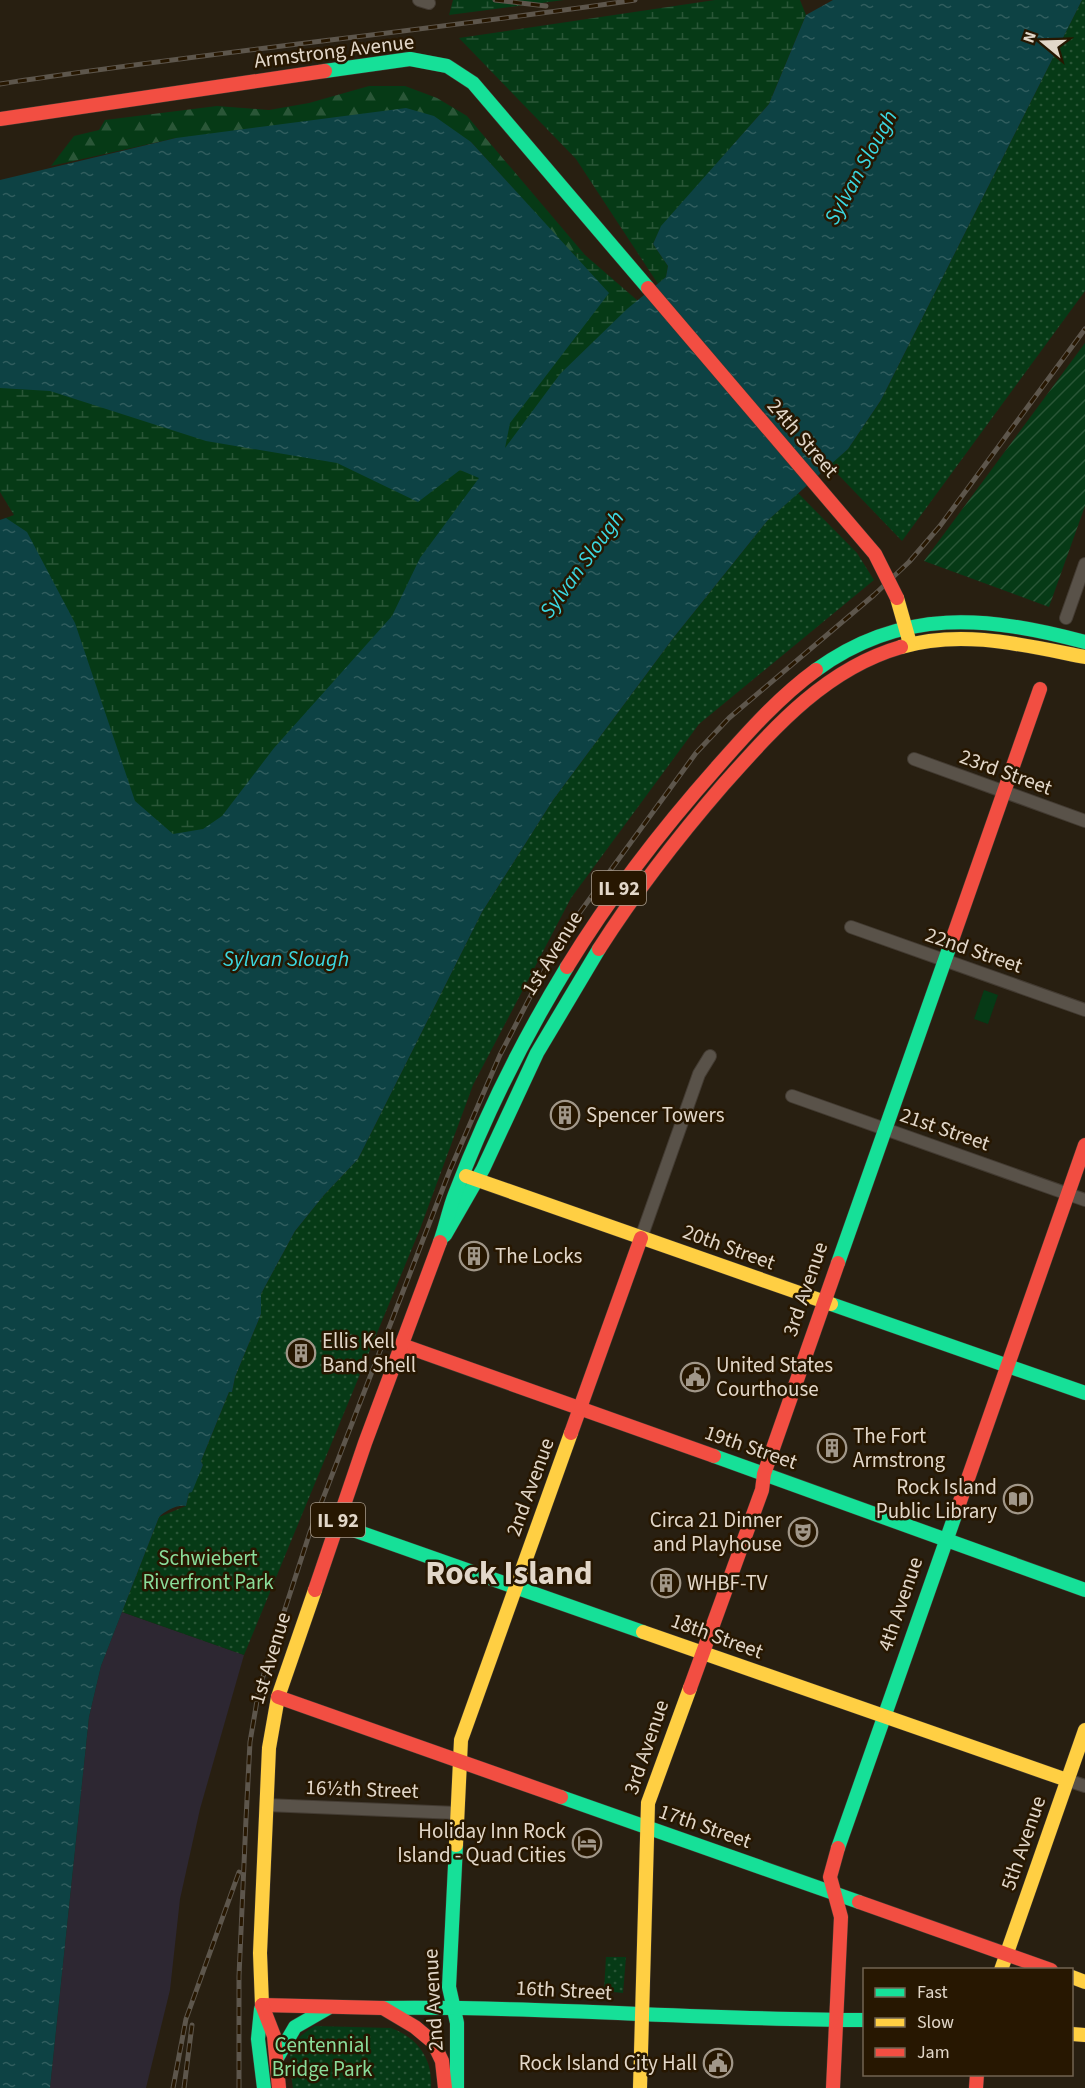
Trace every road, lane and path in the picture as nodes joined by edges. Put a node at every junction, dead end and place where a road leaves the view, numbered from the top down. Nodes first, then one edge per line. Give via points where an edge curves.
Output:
1 (0, 119) edge
2 (648, 288) joint
3 (1085, 564) edge
4 (1066, 618) dead end
5 (906, 627) junction
6 (1085, 642) edge
7 (910, 644) junction
8 (1085, 657) edge
9 (1040, 689) dead end
10 (914, 759) dead end
11 (1004, 791) junction
12 (1085, 821) edge
13 (851, 927) dead end
14 (943, 961) junction
15 (1085, 1010) edge
16 (710, 1056) dead end
17 (792, 1096) dead end
18 (885, 1129) junction
19 (1085, 1145) edge
20 (461, 1174) junction
21 (476, 1179) junction
22 (1068, 1193) junction
23 (1085, 1200) edge
24 (442, 1238) junction
25 (641, 1238) junction
26 (823, 1303) junction
27 (402, 1345) junction
28 (1007, 1367) junction
29 (1085, 1393) edge
30 (580, 1409) junction
31 (764, 1474) junction
32 (336, 1524) junction
33 (944, 1540) junction
34 (516, 1585) junction
35 (1085, 1590) edge
36 (702, 1653) junction
37 (278, 1696) junction
38 (883, 1716) junction
39 (1085, 1730) edge
40 (459, 1761) junction
41 (1067, 1780) junction
42 (1085, 1786) edge
43 (266, 1805) junction
44 (457, 1813) junction
45 (647, 1828) junction
46 (835, 1893) junction
47 (1006, 1953) junction
48 (1002, 1968) edge
49 (1046, 1968) edge
50 (262, 2006) junction
51 (329, 2007) junction
52 (456, 2007) junction
53 (383, 2008) junction
54 (642, 2016) junction
55 (863, 2020) edge
56 (837, 2022) junction
57 (277, 2058) junction
58 (264, 2088) edge
59 (279, 2088) edge
60 (445, 2088) edge
61 (456, 2088) edge
62 (639, 2088) edge
63 (833, 2088) edge

1 - 2 main road, Armstrong Avenue via 405,59 447,66 473,83
2 - 5 main road, 24th Street, bridge via 869,547 882,565
3 - 4 street
5 - 6 main road, IL 92 via 931,621 978,620
5 - 7 main road, 24th Street
5 - 20 main road, 1st Avenue / IL 92 via 864,642 815,670 746,735 682,806 611,898 549,995
7 - 8 main road, IL 92 via 983,638
7 - 21 main road, 1st Avenue / IL 92 via 868,659 820,689 751,755 688,825 587,967 537,1053
9 - 11 main road, 3rd Avenue
10 - 11 street, 23rd Street
11 - 12 street, 23rd Street
11 - 14 main road, 3rd Avenue
13 - 14 street, 22nd Street
14 - 15 street, 22nd Street
14 - 18 main road, 3rd Avenue
16 - 25 street, 2nd Avenue via 699,1074
17 - 18 street, 21st Street
18 - 22 street, 21st Street
18 - 26 main road, 3rd Avenue
19 - 22 main road, 4th Avenue
20 - 21 main road, 20th Street
20 - 24 main road, 1st Avenue / IL 92 via 446,1211
21 - 24 main road, 1st Avenue / IL 92 via 456,1220
21 - 25 main road, 20th Street
22 - 23 street, 21st Street
22 - 28 main road, 4th Avenue
24 - 27 main road, 1st Avenue / IL 92
25 - 26 main road, 20th Street
25 - 30 main road, 2nd Avenue
26 - 28 main road, 20th Street
26 - 31 main road, 3rd Avenue
27 - 30 main road, 19th Street
27 - 32 main road, 1st Avenue / IL 92
28 - 29 main road, 20th Street
28 - 33 main road, 4th Avenue
30 - 31 main road, 19th Street
30 - 34 main road, 2nd Avenue
31 - 33 main road, 19th Street
31 - 36 main road, 3rd Avenue via 762,1490
32 - 34 main road, 18th Street
32 - 37 main road, 1st Avenue / IL 92
33 - 35 main road, 19th Street
33 - 38 main road, 4th Avenue
34 - 36 main road, 18th Street
34 - 40 main road, 2nd Avenue via 460,1740
36 - 38 main road, 18th Street
36 - 45 main road, 3rd Avenue via 648,1803
37 - 40 main road, 17th Street
37 - 43 main road, 1st Avenue / IL 92
38 - 41 main road, 18th Street
38 - 46 main road, 4th Avenue via 834,1858 830,1876
39 - 41 main road, 5th Avenue
40 - 44 main road, 2nd Avenue
40 - 45 main road, 17th Street
41 - 42 street, 18th Street
41 - 47 main road, 5th Avenue
43 - 44 street, 16½th Street
43 - 50 main road, 1st Avenue / IL 92 via 260,1953
44 - 52 main road, 2nd Avenue via 449,1987
45 - 46 main road, 17th Street
45 - 54 main road, 3rd Avenue
46 - 47 main road, 17th Street
46 - 56 main road, 4th Avenue via 841,1917
47 - 48 main road, 5th Avenue
47 - 49 main road, 17th Street
50 - 51 main road, 16th Street
50 - 57 main road, 1st Avenue / IL 92 via 274,2036
50 - 58 main road, 1st Avenue / IL 92 via 258,2039
51 - 53 main road, 16th Street
51 - 57 main road via 295,2027
52 - 53 main road, 16th Street
52 - 54 main road, 16th Street
52 - 61 main road, 2nd Avenue
53 - 60 main road via 433,2042 442,2061
54 - 56 main road, 16th Street
54 - 62 main road, 3rd Avenue
55 - 56 main road, 16th Street
56 - 63 main road, 4th Avenue
57 - 59 main road, 1st Avenue / IL 92

